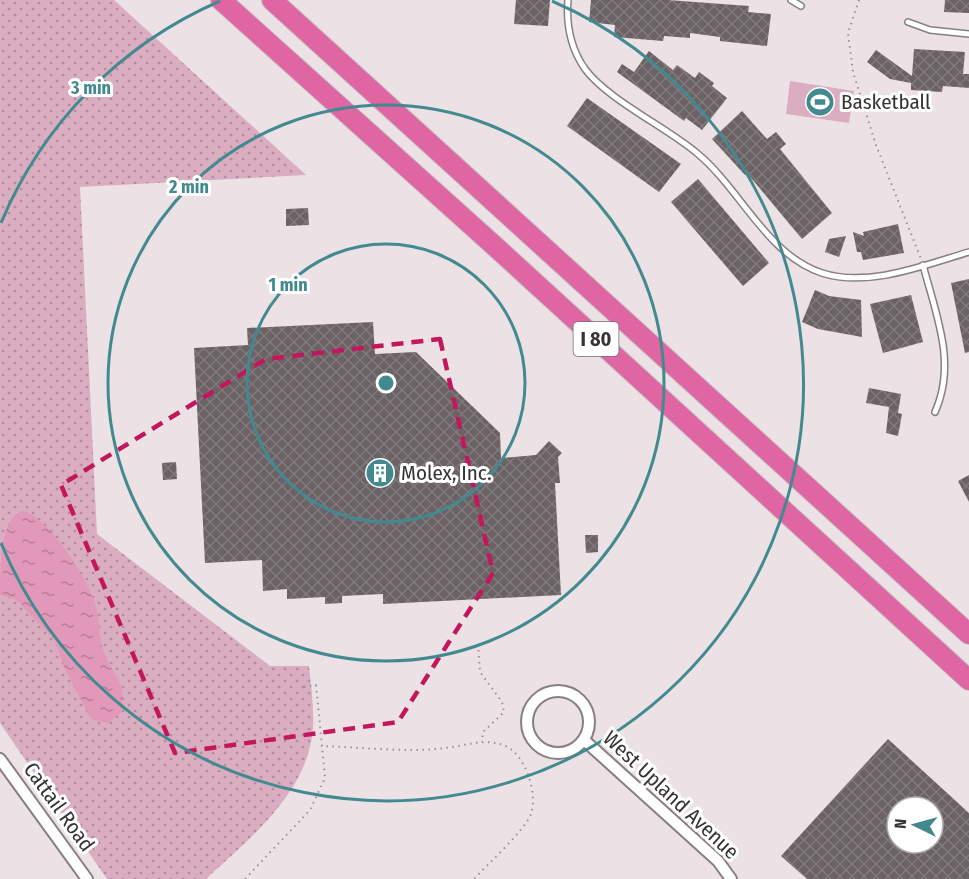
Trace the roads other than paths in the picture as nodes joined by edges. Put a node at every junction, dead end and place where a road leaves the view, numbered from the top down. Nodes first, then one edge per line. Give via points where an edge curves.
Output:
1 (221, 0) edge
2 (272, 0) edge
3 (568, 0) edge
4 (791, 0) edge
5 (801, 6) dead end
6 (908, 22) dead end
7 (969, 34) edge
8 (969, 252) edge
9 (923, 265) junction
10 (934, 412) dead end
11 (969, 634) edge
12 (969, 680) edge
13 (584, 740) junction
14 (0, 759) edge
15 (87, 879) edge
16 (731, 879) edge

1 - 12 highway, I 80
2 - 11 highway, I 80
3 - 9 lane via 572,44 592,78 707,162 789,255 810,269 853,278
4 - 5 lane
6 - 7 lane via 930,30
8 - 9 lane
9 - 10 lane via 946,361 943,394
13 - 13 street via 590,723 577,697 558,691 532,705 528,715 530,736 545,751 566,753
13 - 16 street, West Upland Avenue via 718,861
14 - 15 street, Cattail Road

